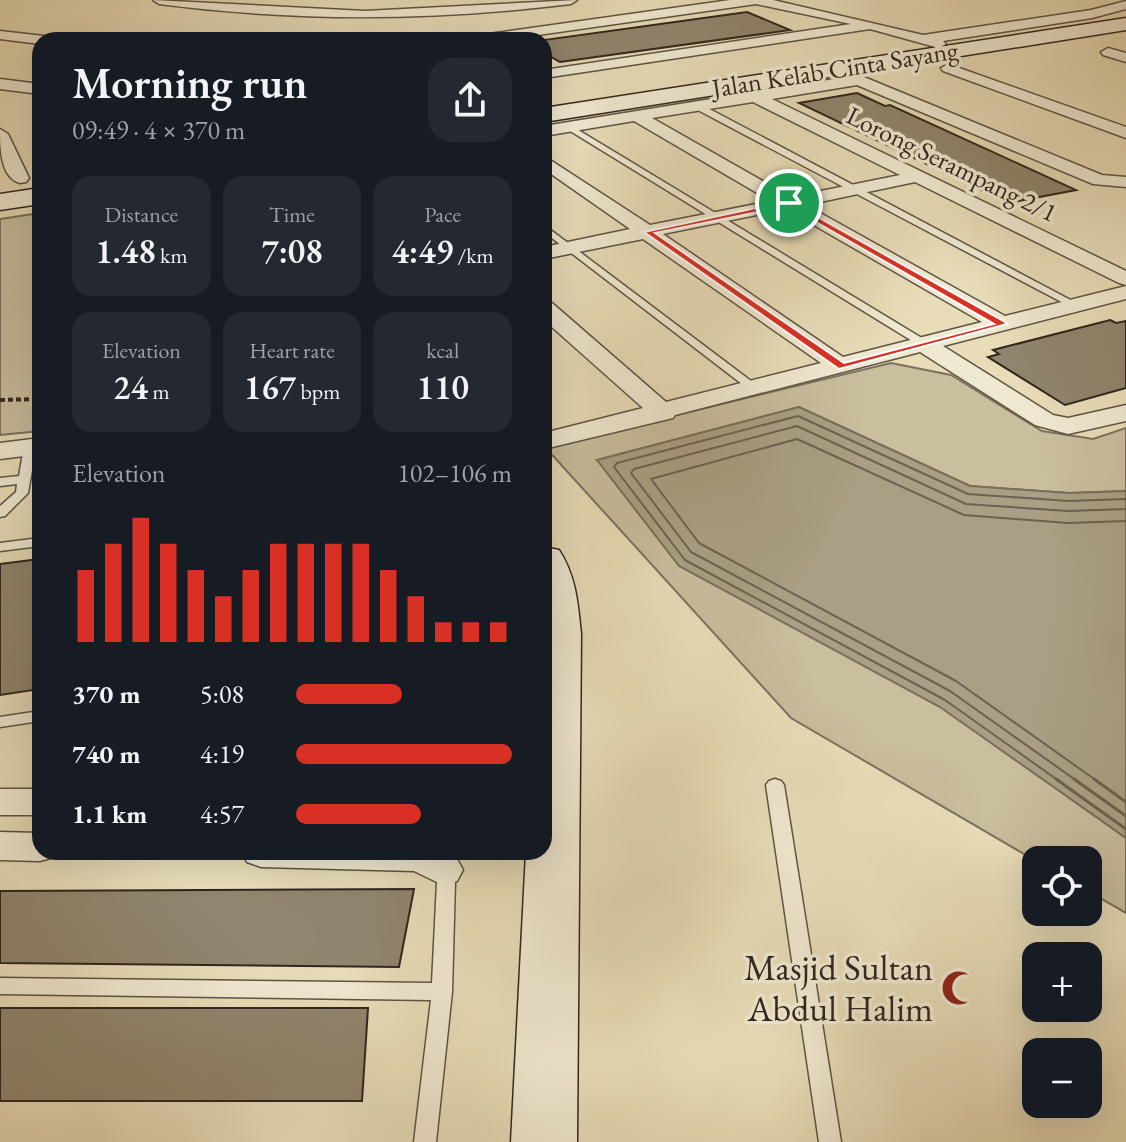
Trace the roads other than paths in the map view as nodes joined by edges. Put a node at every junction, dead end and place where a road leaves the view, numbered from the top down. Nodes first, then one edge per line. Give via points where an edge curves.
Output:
1 (159, 0) edge
2 (571, 0) edge
3 (756, 0) edge
4 (1126, 5) edge
5 (1126, 24) edge
6 (872, 25) junction
7 (530, 32) edge
8 (0, 35) edge
9 (32, 39) edge
10 (921, 40) junction
11 (1108, 52) dead end
12 (949, 57) junction
13 (1126, 58) edge
14 (552, 73) edge
15 (0, 84) edge
16 (32, 88) edge
17 (754, 96) junction
18 (697, 106) junction
19 (552, 114) edge
20 (636, 116) junction
21 (570, 127) junction
22 (552, 130) edge
23 (1126, 133) edge
24 (0, 134) edge
25 (4, 153) edge
26 (552, 166) edge
27 (919, 176) junction
28 (0, 181) edge
29 (1126, 182) edge
30 (30, 187) edge
31 (853, 190) junction
32 (0, 202) edge
33 (789, 203) junction
34 (720, 217) junction
35 (648, 232) junction
36 (552, 234) edge
37 (570, 248) junction
38 (552, 251) edge
39 (1126, 279) edge
40 (1126, 292) edge
41 (1075, 305) junction
42 (552, 315) edge
43 (1002, 324) junction
44 (926, 345) junction
45 (842, 367) junction
46 (755, 389) junction
47 (664, 413) junction
48 (1126, 413) edge
49 (552, 439) edge
50 (32, 447) edge
51 (0, 451) edge
52 (32, 458) edge
53 (26, 479) junction
54 (0, 482) edge
55 (0, 513) edge
56 (32, 543) edge
57 (0, 547) edge
58 (552, 580) edge
59 (32, 717) edge
60 (0, 722) edge
61 (552, 760) edge
62 (775, 785) dead end
63 (0, 802) edge
64 (32, 802) edge
65 (0, 846) edge
66 (32, 847) edge
67 (428, 860) edge
68 (550, 860) edge
69 (443, 870) joint
70 (0, 986) edge
71 (442, 992) junction
72 (551, 1131) edge
73 (425, 1142) edge
74 (830, 1142) edge

1 - 2 street via 245,9 391,13
3 - 6 street
3 - 7 street
4 - 10 street
5 - 12 main road, Jalan Kelab Cinta Sayang
6 - 10 street
6 - 14 street
8 - 9 street
10 - 12 street
11 - 13 street
12 - 19 main road, Jalan Kelab Cinta Sayang
12 - 23 street
15 - 16 street
17 - 18 street
17 - 27 street, Lorong Serampang 2/1
17 - 29 street via 859,80 1099,180
18 - 20 street
18 - 31 lane
20 - 21 street
20 - 33 street
21 - 22 street
21 - 34 lane
24 - 25 street
25 - 30 street
26 - 35 street
27 - 31 street
27 - 39 street, Lorong Serampang 2/1
28 - 30 street
30 - 32 main road
31 - 33 street
31 - 41 lane
33 - 34 street
33 - 43 street
34 - 35 street
34 - 44 lane
35 - 37 street
35 - 45 street
36 - 37 lane
37 - 38 street
37 - 46 lane
40 - 41 street
41 - 43 street
42 - 47 street
43 - 44 street
44 - 45 street
44 - 48 street via 1044,420 1068,426
45 - 46 street
46 - 47 street
47 - 49 street
50 - 51 street
52 - 53 lane
53 - 54 lane
53 - 55 lane via 15,503
56 - 57 lane
58 - 61 main road via 559,611
59 - 60 lane
62 - 74 lane
63 - 64 street
65 - 66 street
67 - 69 street
68 - 72 main road
69 - 71 lane
70 - 71 lane
71 - 73 lane

